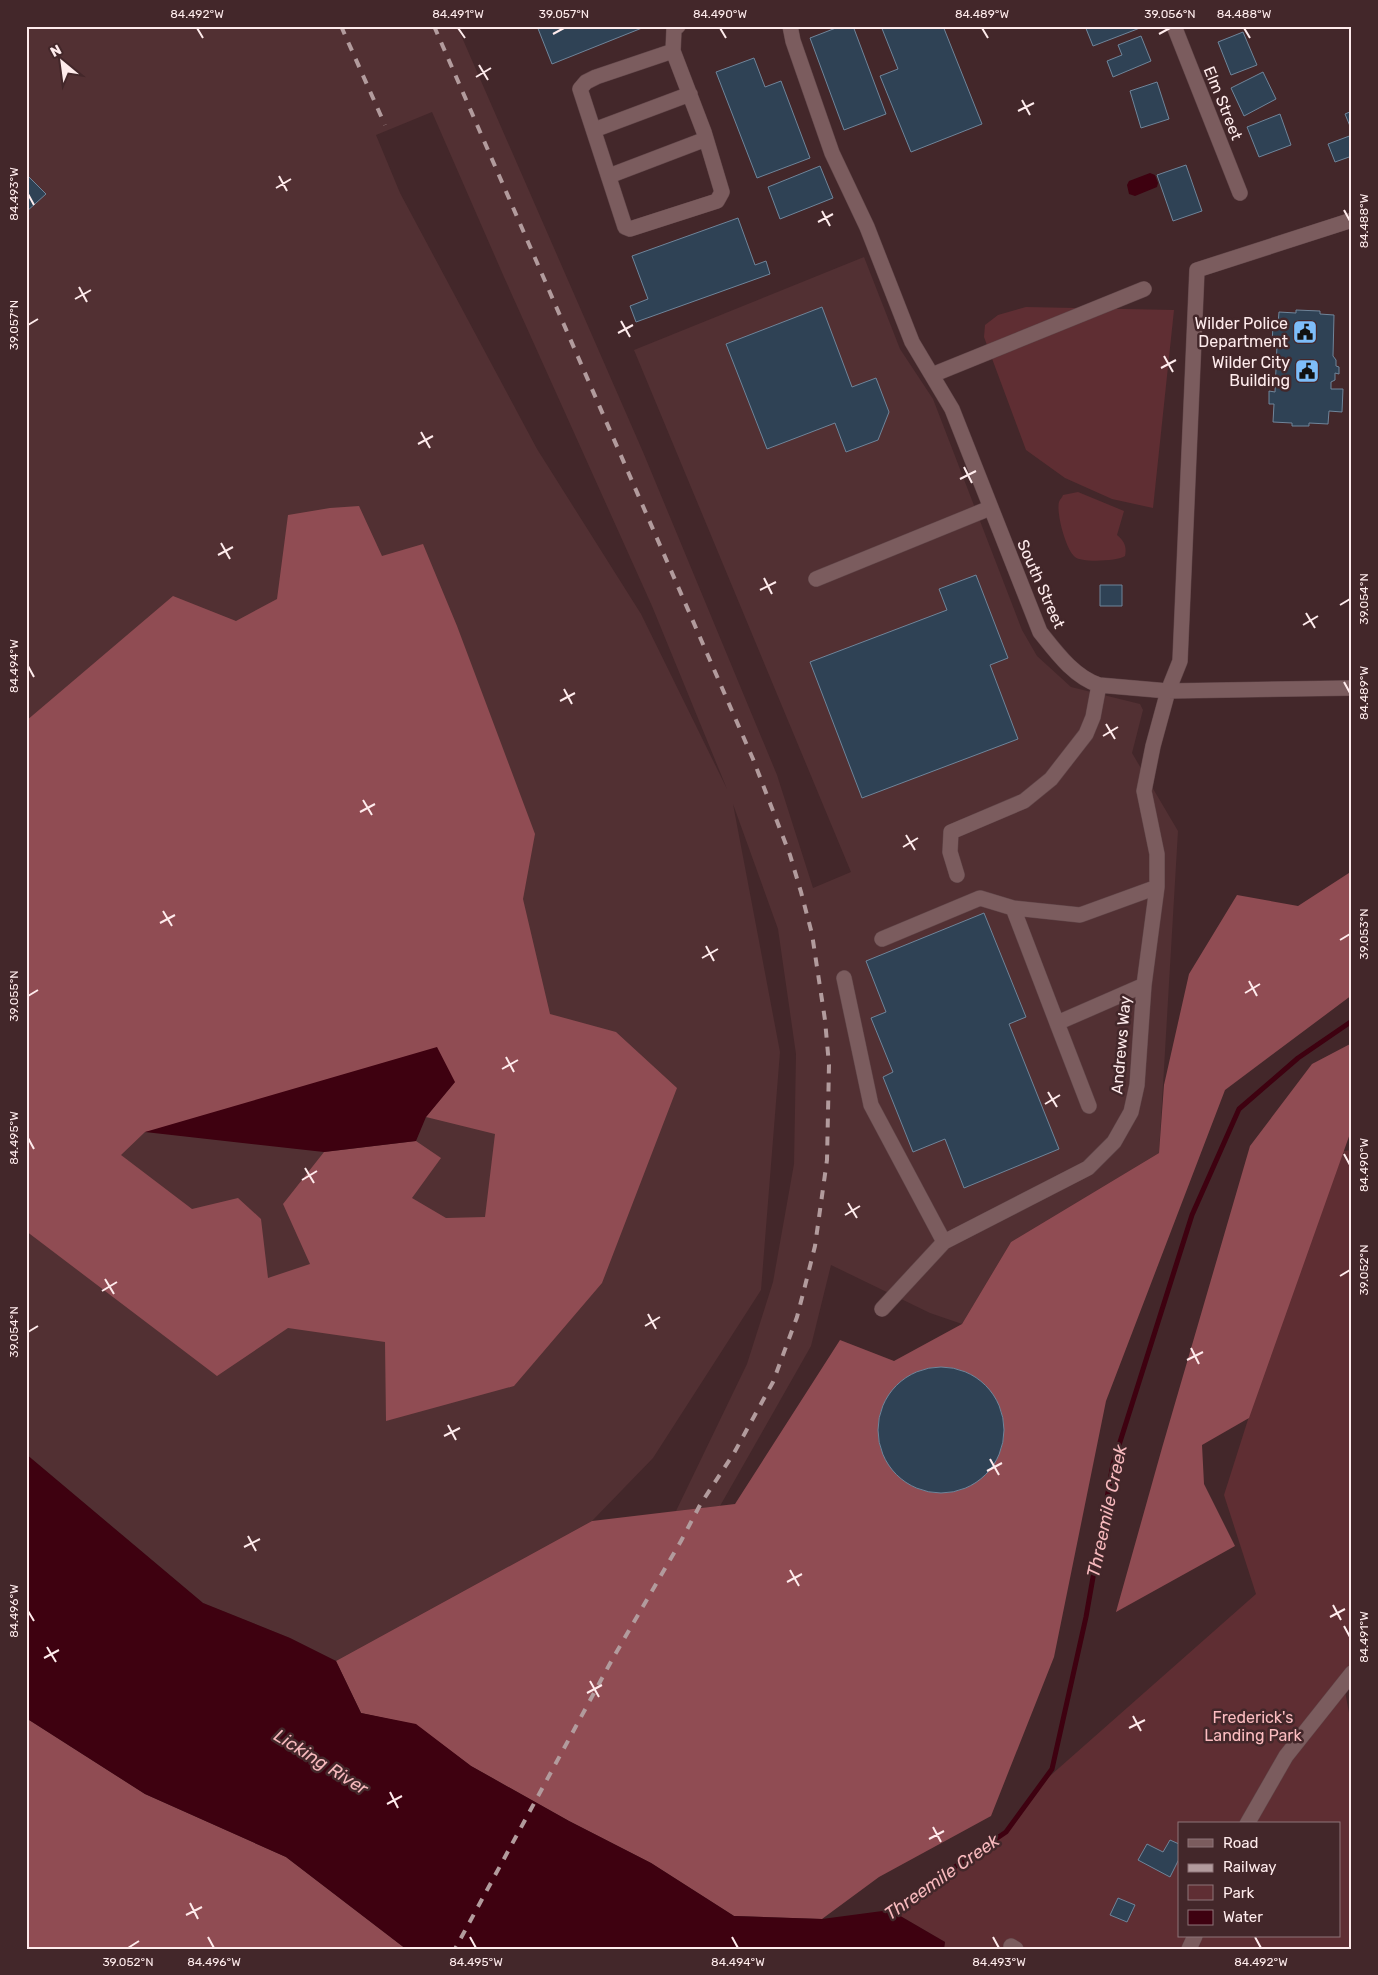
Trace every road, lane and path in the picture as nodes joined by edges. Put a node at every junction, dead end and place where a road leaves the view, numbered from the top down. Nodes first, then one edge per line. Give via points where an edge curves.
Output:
1 (678, 26) edge
2 (790, 26) edge
3 (1174, 26) edge
4 (673, 51) junction
5 (690, 94) junction
6 (594, 130) junction
7 (706, 139) junction
8 (609, 176) junction
9 (1240, 193) dead end
10 (1352, 220) edge
11 (1144, 289) dead end
12 (932, 375) junction
13 (990, 508) junction
14 (816, 579) dead end
15 (1100, 685) junction
16 (1352, 688) edge
17 (1168, 691) junction
18 (957, 875) dead end
19 (1157, 887) junction
20 (1013, 908) junction
21 (882, 939) dead end
22 (844, 978) dead end
23 (1144, 985) junction
24 (1058, 1023) junction
25 (1089, 1106) dead end
26 (944, 1242) junction
27 (882, 1309) dead end
28 (1352, 1673) edge
29 (1248, 1822) edge

1 - 4 street via 674,29
2 - 12 street, South Street via 832,153 867,227 912,342
3 - 9 street, Elm Street
4 - 5 street
4 - 6 street via 596,77 580,88
5 - 6 street
5 - 7 street
6 - 8 street
7 - 8 street
7 - 8 street via 722,192 717,201 630,229 625,227
10 - 17 street, Andrews Way via 1197,270 1180,661
11 - 12 street
12 - 13 street, South Street via 952,409
13 - 14 street
13 - 15 street, South Street via 1040,632 1068,666
15 - 17 street, South Street
15 - 18 street via 1086,734 1051,779 1024,801 951,832 950,852
16 - 17 street, South Street
17 - 19 street, Andrews Way via 1144,791 1157,854
19 - 20 street via 1080,915
19 - 23 street, Andrews Way
20 - 21 street via 980,898
20 - 24 street
22 - 26 street via 871,1105
23 - 24 street
23 - 26 street, Andrews Way via 1137,1085 1131,1112 1114,1142 1088,1168
24 - 25 street
26 - 27 street, Andrews Way
28 - 29 street via 1286,1756

